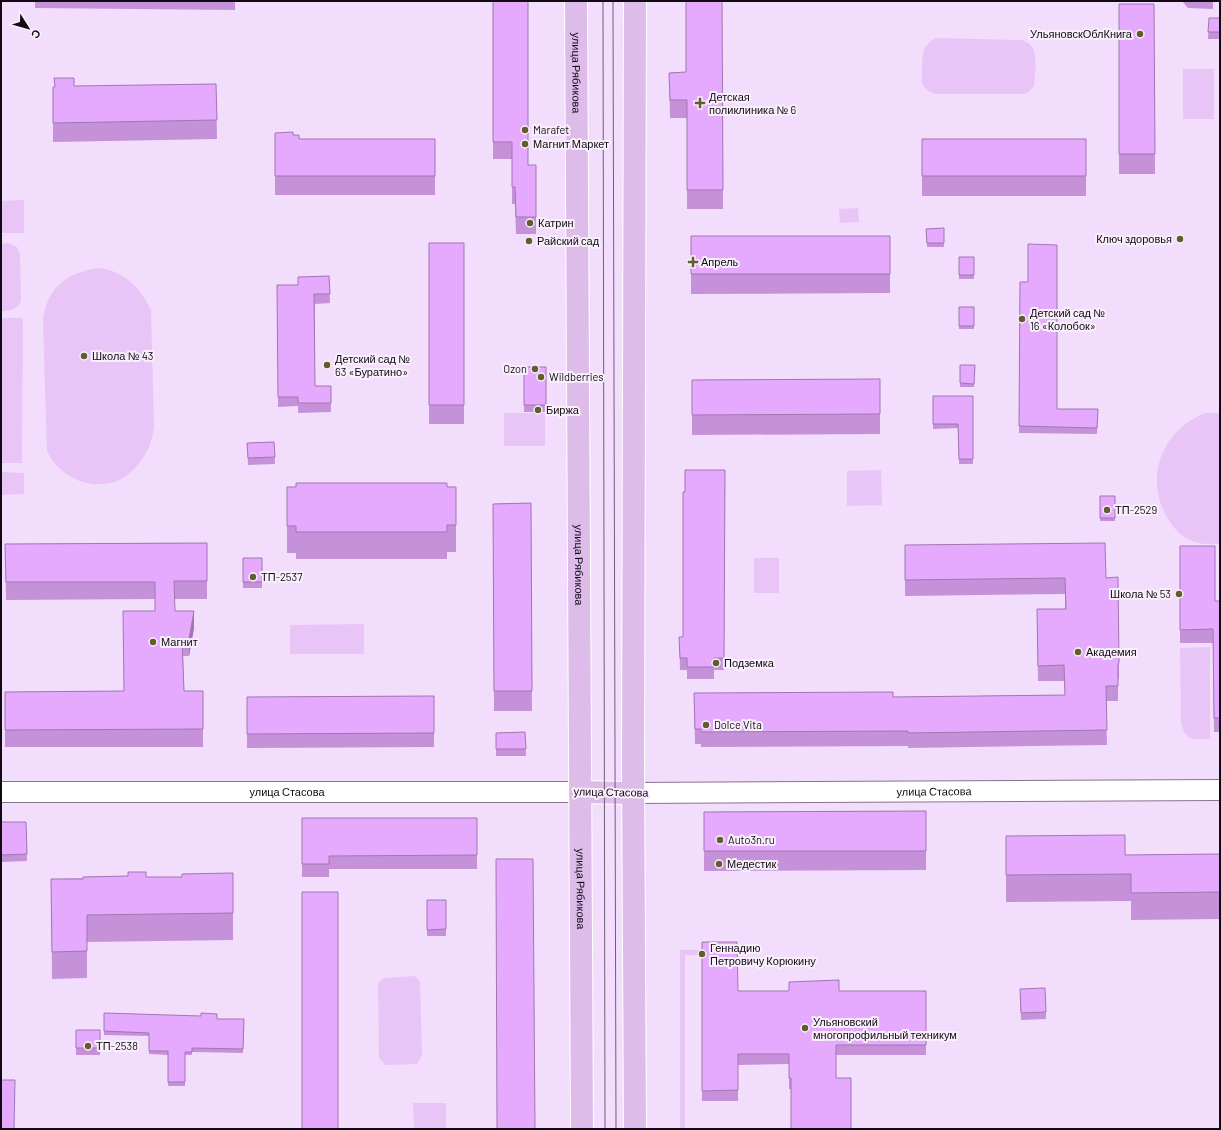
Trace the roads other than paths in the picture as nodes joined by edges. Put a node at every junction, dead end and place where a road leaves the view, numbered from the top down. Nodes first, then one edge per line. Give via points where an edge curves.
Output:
1 (576, 1) edge
2 (635, 1) edge
3 (1220, 790) edge
4 (1, 792) edge
5 (580, 792) junction
6 (633, 793) junction
7 (582, 1129) edge
8 (635, 1129) edge

1 - 5 main road, улица Рябикова
2 - 6 main road
3 - 6 street, улица Стасова
4 - 5 street, улица Стасова
5 - 6 main road, улица Стасова
5 - 7 main road, улица Рябикова
6 - 8 main road

